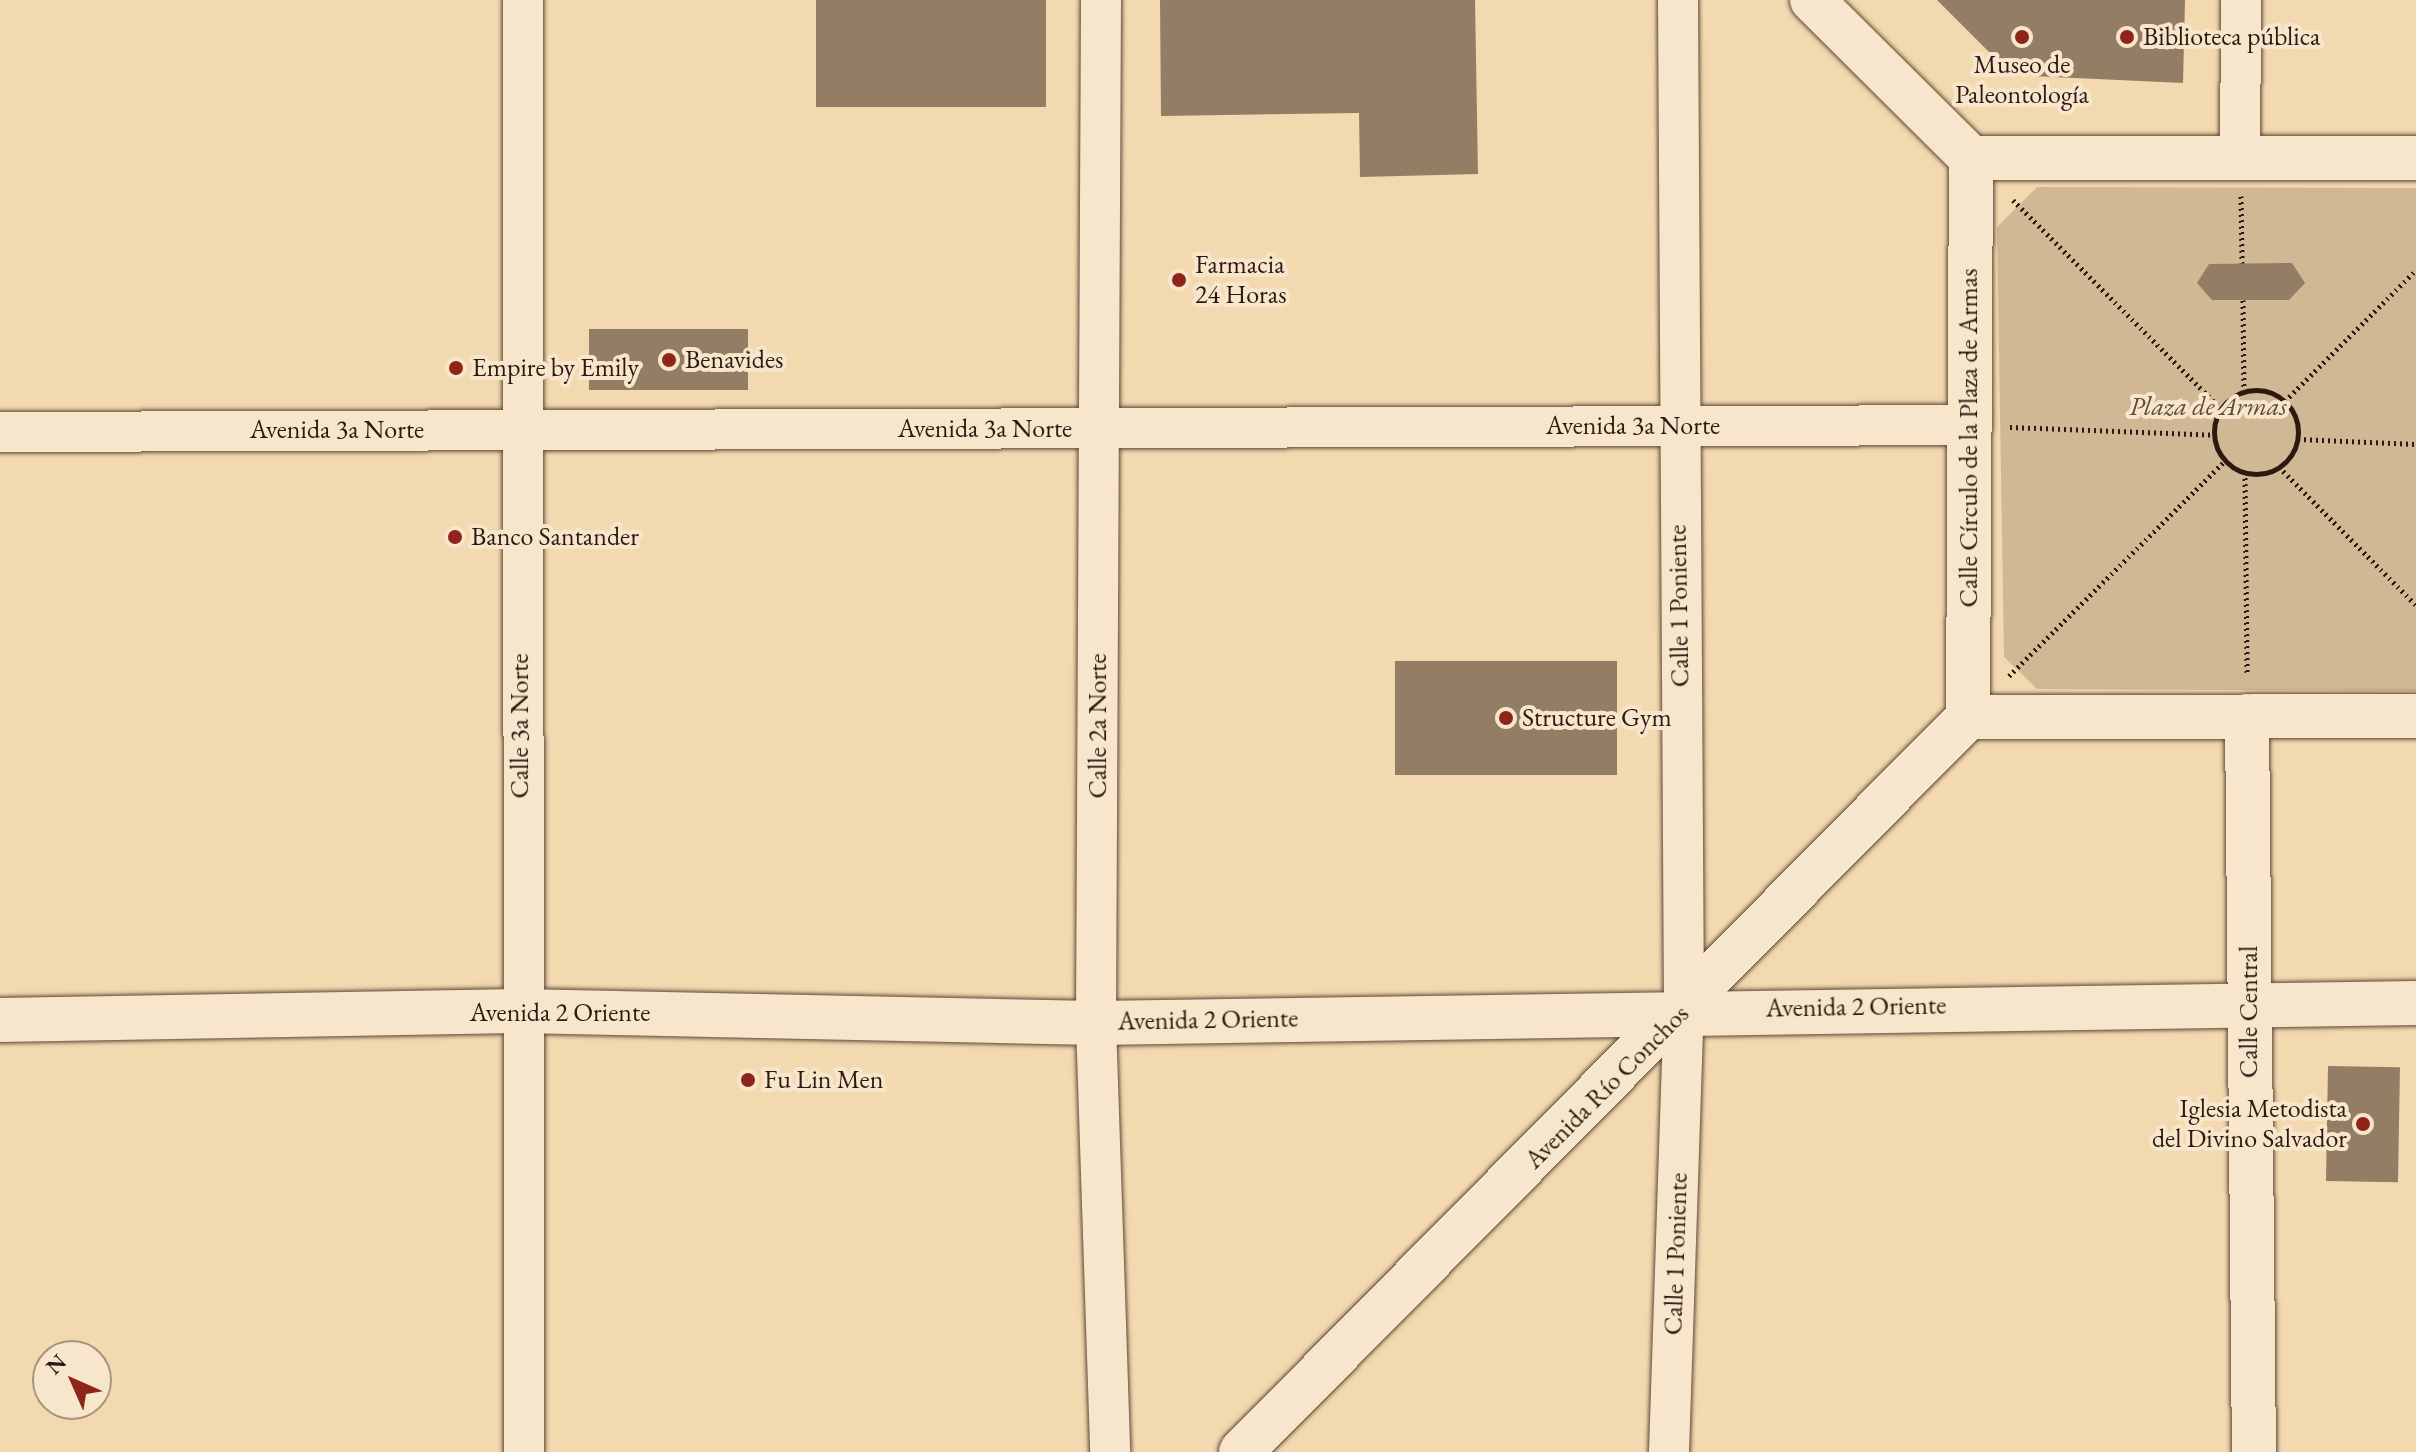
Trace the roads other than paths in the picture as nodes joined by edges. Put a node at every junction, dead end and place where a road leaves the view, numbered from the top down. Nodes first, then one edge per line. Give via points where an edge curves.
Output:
1 (523, 0) edge
2 (1101, 0) edge
3 (1678, 0) edge
4 (1812, 0) edge
5 (2241, 0) edge
6 (1971, 158) junction
7 (2240, 158) junction
8 (2416, 158) edge
9 (1969, 425) junction
10 (1677, 426) junction
11 (1099, 428) junction
12 (520, 430) junction
13 (0, 432) edge
14 (2247, 716) junction
15 (2416, 716) edge
16 (1968, 717) junction
17 (2248, 1000) junction
18 (2416, 1003) edge
19 (1684, 1010) junction
20 (520, 1011) junction
21 (0, 1020) edge
22 (1096, 1023) junction
23 (524, 1452) edge
24 (1110, 1452) edge
25 (1241, 1452) edge
26 (1669, 1452) edge
27 (2254, 1452) edge

1 - 12 street, Calle 3a Norte
2 - 11 street, Calle 2a Norte
3 - 10 street, Calle 1 Poniente
4 - 6 main road
5 - 7 street
6 - 7 main road
6 - 9 main road, Calle Círculo de la Plaza de Armas
7 - 8 main road
9 - 10 street, Avenida 3a Norte
9 - 16 main road, Calle Círculo de la Plaza de Armas
10 - 11 street, Avenida 3a Norte
10 - 19 street, Calle 1 Poniente
11 - 12 street, Avenida 3a Norte
11 - 22 street, Calle 2a Norte
12 - 13 street, Avenida 3a Norte
12 - 20 street, Calle 3a Norte
14 - 15 main road
14 - 16 main road
14 - 17 main road, Calle Central
16 - 19 main road, Avenida Río Conchos
17 - 18 main road, Avenida 2 Oriente
17 - 19 main road, Avenida 2 Oriente
17 - 27 main road, Calle Central
19 - 22 main road, Avenida 2 Oriente
19 - 25 main road, Avenida Río Conchos
19 - 26 street, Calle 1 Poniente
20 - 21 main road, Avenida 2 Oriente
20 - 22 main road, Avenida 2 Oriente
20 - 23 street, Calle 3a Norte
22 - 24 street, Calle 2a Norte

